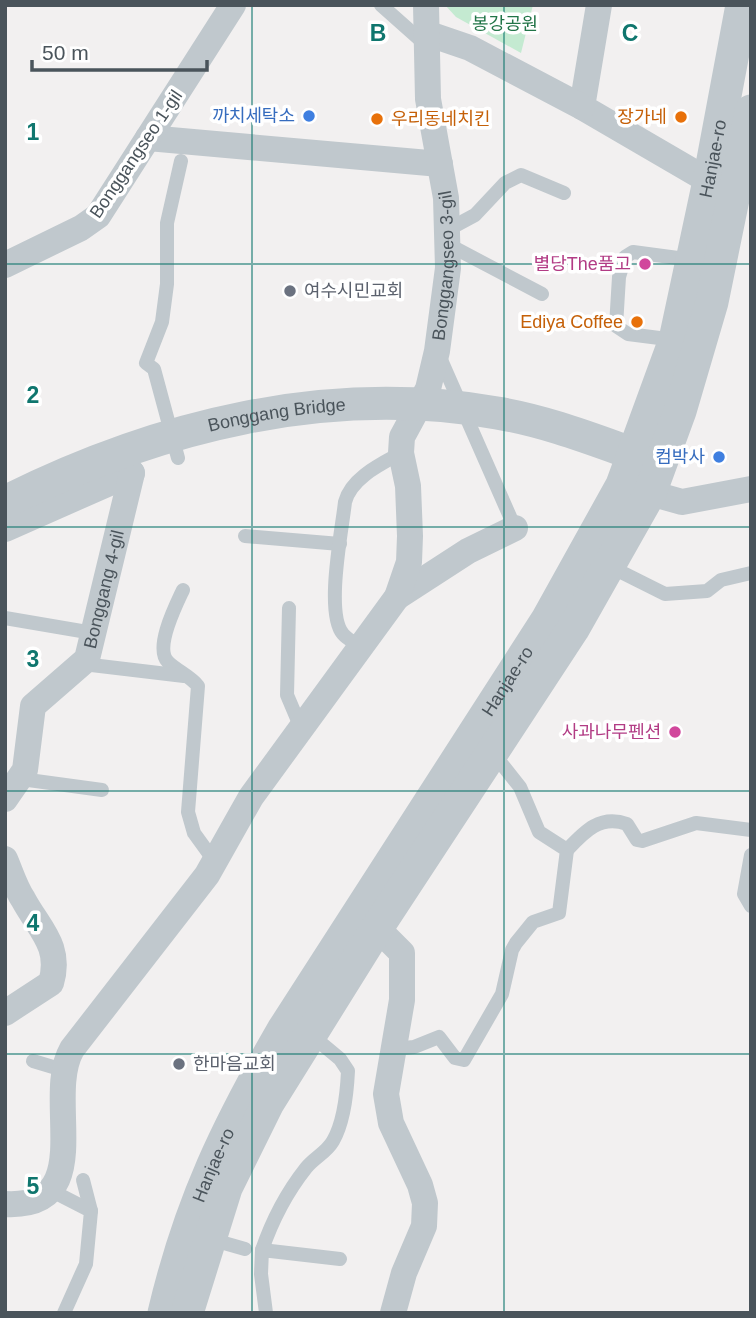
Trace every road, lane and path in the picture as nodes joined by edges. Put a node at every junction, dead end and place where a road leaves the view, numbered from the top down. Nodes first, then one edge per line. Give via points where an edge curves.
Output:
1 (233, 5) edge
2 (381, 5) edge
3 (426, 5) edge
4 (599, 5) edge
5 (742, 5) edge
6 (426, 39) junction
7 (582, 107) junction
8 (751, 111) edge
9 (148, 138) junction
10 (181, 161) dead end
11 (440, 164) junction
12 (709, 181) junction
13 (564, 193) dead end
14 (449, 237) junction
15 (693, 260) junction
16 (5, 265) edge
17 (542, 294) dead end
18 (675, 340) junction
19 (437, 351) junction
20 (402, 445) junction
21 (634, 454) junction
22 (178, 458) dead end
23 (751, 489) edge
24 (650, 493) junction
25 (5, 502) edge
26 (515, 528) joint
27 (5, 529) edge
28 (246, 536) dead end
29 (340, 544) junction
30 (609, 566) junction
31 (751, 573) edge
32 (183, 590) dead end
33 (397, 597) junction
34 (289, 608) dead end
35 (5, 618) edge
36 (93, 633) junction
37 (360, 647) junction
38 (83, 664) junction
39 (188, 677) junction
40 (301, 729) junction
41 (492, 752) junction
42 (14, 779) edge
43 (102, 790) dead end
44 (751, 830) edge
45 (567, 850) junction
46 (751, 855) edge
47 (5, 859) edge
48 (215, 862) junction
49 (751, 906) edge
50 (377, 928) junction
51 (5, 1013) edge
52 (309, 1033) junction
53 (393, 1049) junction
54 (33, 1061) dead end
55 (63, 1070) junction
56 (83, 1180) dead end
57 (51, 1191) junction
58 (5, 1204) edge
59 (90, 1211) junction
60 (208, 1239) junction
61 (245, 1250) dead end
62 (262, 1250) junction
63 (340, 1259) dead end
64 (64, 1313) edge
65 (164, 1313) edge
66 (187, 1313) edge
67 (266, 1313) edge
68 (393, 1313) edge

1 - 9 street, Bonggangseo 1-gil
2 - 6 lane
3 - 6 street, Bonggangseo 3-gil
4 - 7 street
5 - 12 street, Hanjae-ro
6 - 7 street via 480,52
6 - 11 street, Bonggangseo 3-gil via 428,99
7 - 12 street
8 - 24 street, Hanjae-ro via 712,302
9 - 11 street
9 - 16 street, Bonggangseo 1-gil via 93,221
10 - 22 lane via 167,223 162,322 146,363 154,369
11 - 14 street, Bonggangseo 3-gil
12 - 15 street, Hanjae-ro
13 - 14 lane via 521,175 505,183
14 - 17 lane
14 - 19 street, Bonggangseo 3-gil
15 - 18 street, Hanjae-ro
15 - 18 lane via 633,252 625,257 620,270 616,326 628,334
18 - 21 street, Hanjae-ro
19 - 20 street, Bonggangseo 3-gil via 428,389
19 - 26 lane
20 - 29 lane via 349,490
20 - 33 street via 410,536 409,562
21 - 24 street
21 - 25 street, Bonggang Bridge via 562,428 497,413 353,405 275,412 150,441
21 - 65 street, Hanjae-ro via 622,485 553,610 243,1099 191,1215
23 - 24 street via 682,502
24 - 30 street, Hanjae-ro
26 - 33 street via 468,551
27 - 36 street, Bonggang 4-gil via 132,473
28 - 29 lane
29 - 37 lane via 337,617 343,635
30 - 31 lane via 665,594 707,591 721,580
30 - 41 street, Hanjae-ro
32 - 39 lane via 166,632 164,653 165,660
33 - 37 street
34 - 40 lane via 287,695
35 - 36 lane
36 - 38 street, Bonggang 4-gil
37 - 40 street
38 - 39 lane
38 - 42 street, Bonggang 4-gil via 33,706
39 - 48 lane via 199,692 188,812 194,833
40 - 48 street via 251,796
41 - 45 lane via 520,787 538,832
41 - 50 street, Hanjae-ro
42 - 43 lane
44 - 45 lane via 696,823 642,841 627,824 611,822 591,825
45 - 53 lane via 559,913 533,922 516,943 502,994 464,1060 455,1058 439,1037
46 - 49 lane via 744,894
47 - 51 street via 21,897 50,941 55,961 51,983
48 - 55 street via 72,1049
50 - 52 street, Hanjae-ro
50 - 53 street via 402,953 402,1000
52 - 60 street, Hanjae-ro via 250,1139
52 - 62 lane via 348,1071 339,1124 329,1148 296,1182
53 - 68 street via 387,1110 425,1203 424,1226
54 - 55 lane
55 - 57 street via 64,1147
56 - 59 lane
57 - 58 street via 42,1200
57 - 59 lane
59 - 64 lane via 86,1264
60 - 61 lane
60 - 66 street, Hanjae-ro
62 - 63 lane
62 - 67 lane via 254,1273

